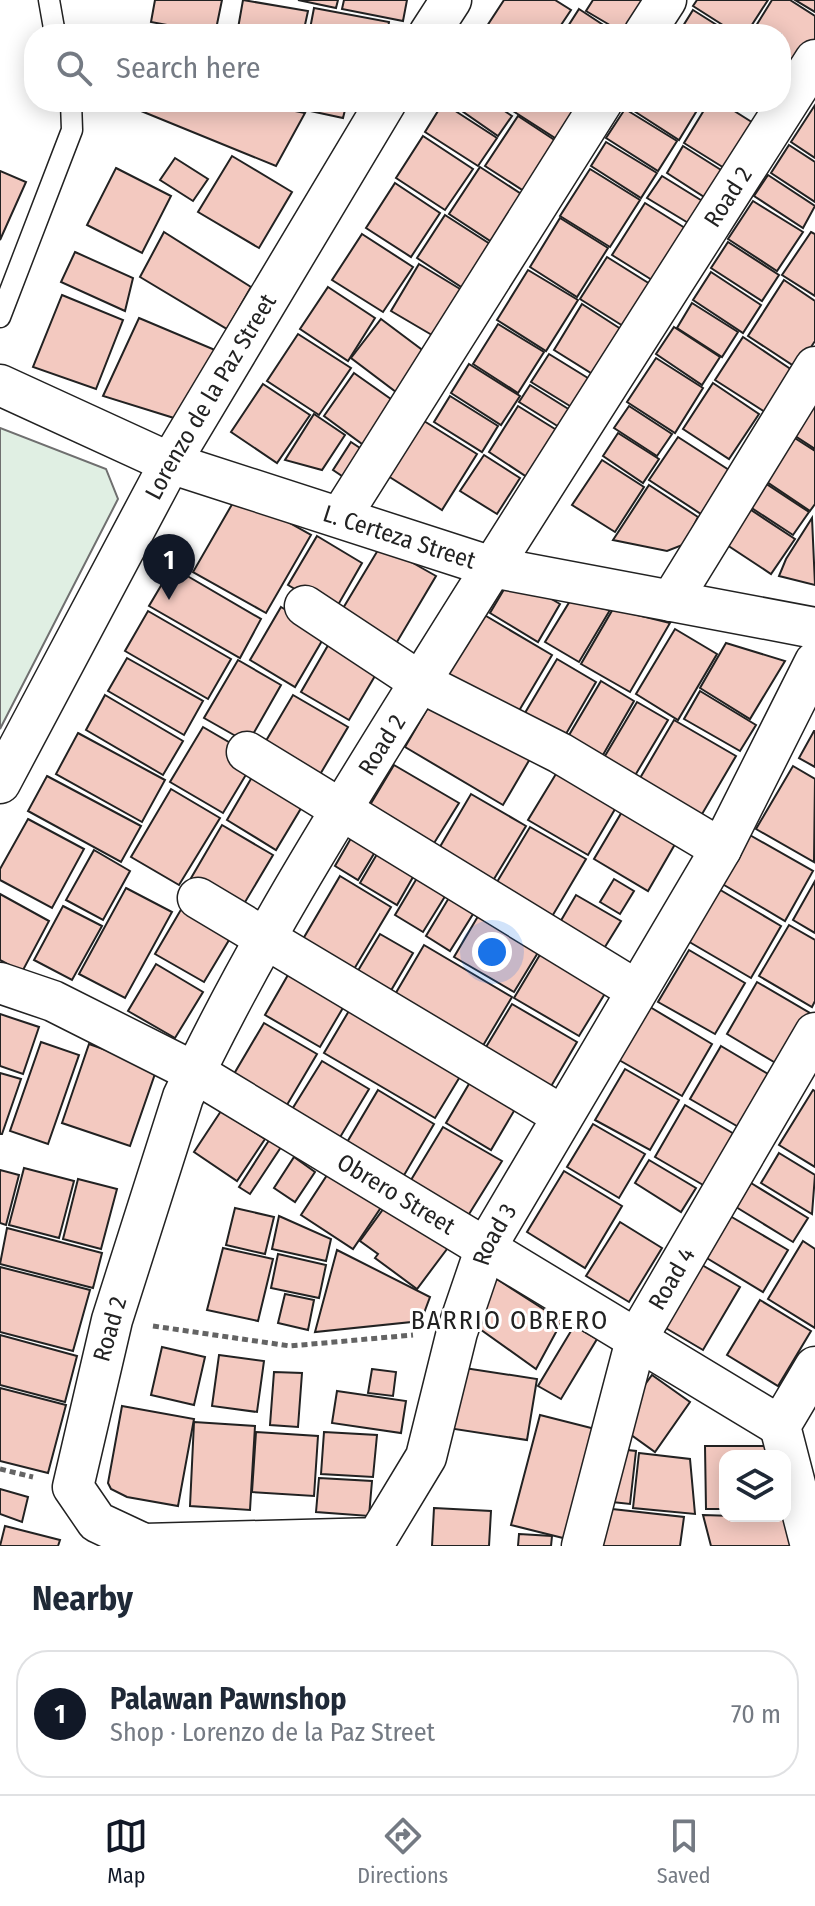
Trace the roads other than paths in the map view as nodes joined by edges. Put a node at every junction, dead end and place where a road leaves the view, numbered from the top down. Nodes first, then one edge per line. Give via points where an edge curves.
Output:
1 (49, 0) edge
2 (451, 0) edge
3 (666, 0) edge
4 (53, 24) edge
5 (435, 24) edge
6 (650, 24) edge
7 (815, 60) edge
8 (791, 98) edge
9 (71, 112) edge
10 (380, 112) edge
11 (596, 112) edge
12 (782, 112) edge
13 (0, 317) edge
14 (815, 367) edge
15 (0, 385) edge
16 (170, 463) junction
17 (341, 516) junction
18 (492, 567) junction
19 (671, 601) junction
20 (305, 606) dead end
21 (815, 628) edge
22 (815, 662) edge
23 (420, 682) junction
24 (247, 752) dead end
25 (0, 783) edge
26 (341, 811) junction
27 (721, 849) junction
28 (198, 898) dead end
29 (264, 941) junction
30 (0, 983) edge
31 (636, 990) junction
32 (815, 1033) edge
33 (194, 1072) junction
34 (561, 1115) junction
35 (486, 1247) junction
36 (636, 1340) junction
37 (815, 1367) edge
38 (780, 1426) junction
39 (73, 1487) joint
40 (582, 1546) edge
41 (811, 1546) edge

1 - 4 lane
2 - 5 street
3 - 6 street
7 - 8 street, Road 2
9 - 13 lane via 72,130
10 - 16 street, Lorenzo de la Paz Street
11 - 17 street
12 - 18 street, Road 2
14 - 19 street
15 - 16 street, L. Certeza Street
16 - 17 street, L. Certeza Street
16 - 25 street, Lorenzo de la Paz Street
17 - 18 street, L. Certeza Street
18 - 19 street, L. Certeza Street
18 - 23 street, Road 2
19 - 21 street, L. Certeza Street
20 - 23 street
22 - 27 street, Road 3
23 - 26 street, Road 2
23 - 27 street via 560,753
24 - 26 street
26 - 29 street, Road 2
26 - 31 street
27 - 31 street, Road 3
28 - 29 street
29 - 33 street, Road 2
29 - 34 street
30 - 33 street, Obrero Street via 53,1001
31 - 34 street, Road 3
32 - 36 street, Road 4
33 - 35 street, Obrero Street
33 - 39 street, Road 2 via 112,1320
34 - 35 street, Road 3
35 - 36 street, Obrero Street
35 - 39 street, Road 3 via 457,1332 426,1457 377,1538 144,1544 97,1522
36 - 38 street, Obrero Street
36 - 40 street, Road 4
37 - 38 street
38 - 41 street

